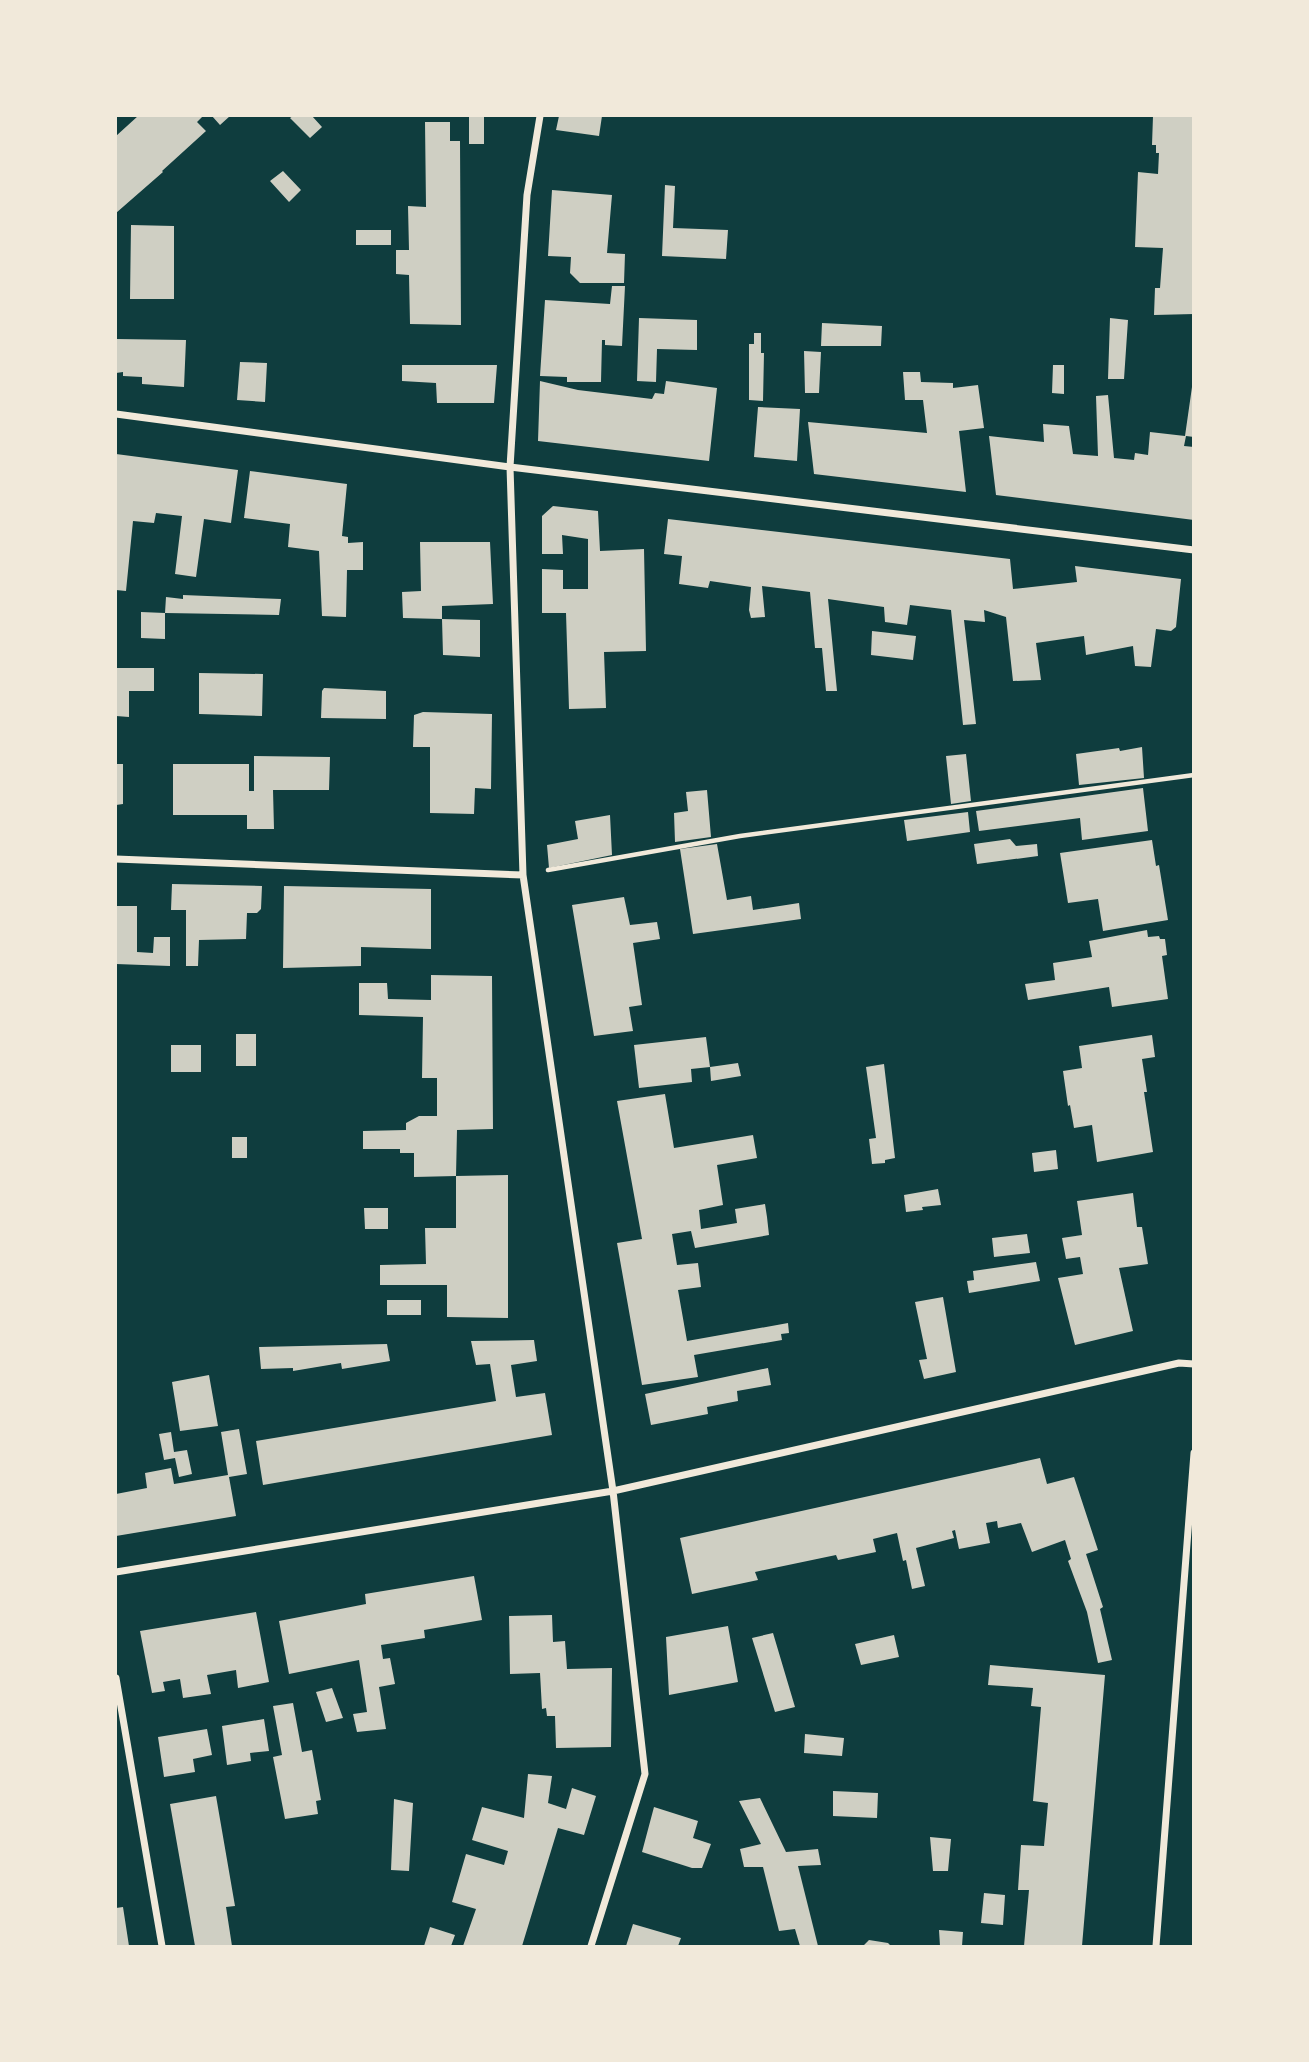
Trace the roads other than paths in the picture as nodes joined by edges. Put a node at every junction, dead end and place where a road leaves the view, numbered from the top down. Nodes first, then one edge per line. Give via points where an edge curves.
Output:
1 (540, 116) edge
2 (116, 414) edge
3 (510, 467) junction
4 (1194, 550) edge
5 (116, 859) edge
6 (523, 875) junction
7 (1194, 1364) edge
8 (1194, 1454) edge
9 (612, 1491) junction
10 (116, 1572) edge
11 (116, 1678) edge
12 (162, 1947) edge
13 (592, 1947) edge
14 (1156, 1947) edge

1 - 3 street via 527,195
2 - 3 street
3 - 4 street
3 - 6 street
5 - 6 street
6 - 9 street
7 - 9 street via 1179,1363
8 - 14 street
9 - 10 street
9 - 13 street via 645,1774
11 - 12 street

